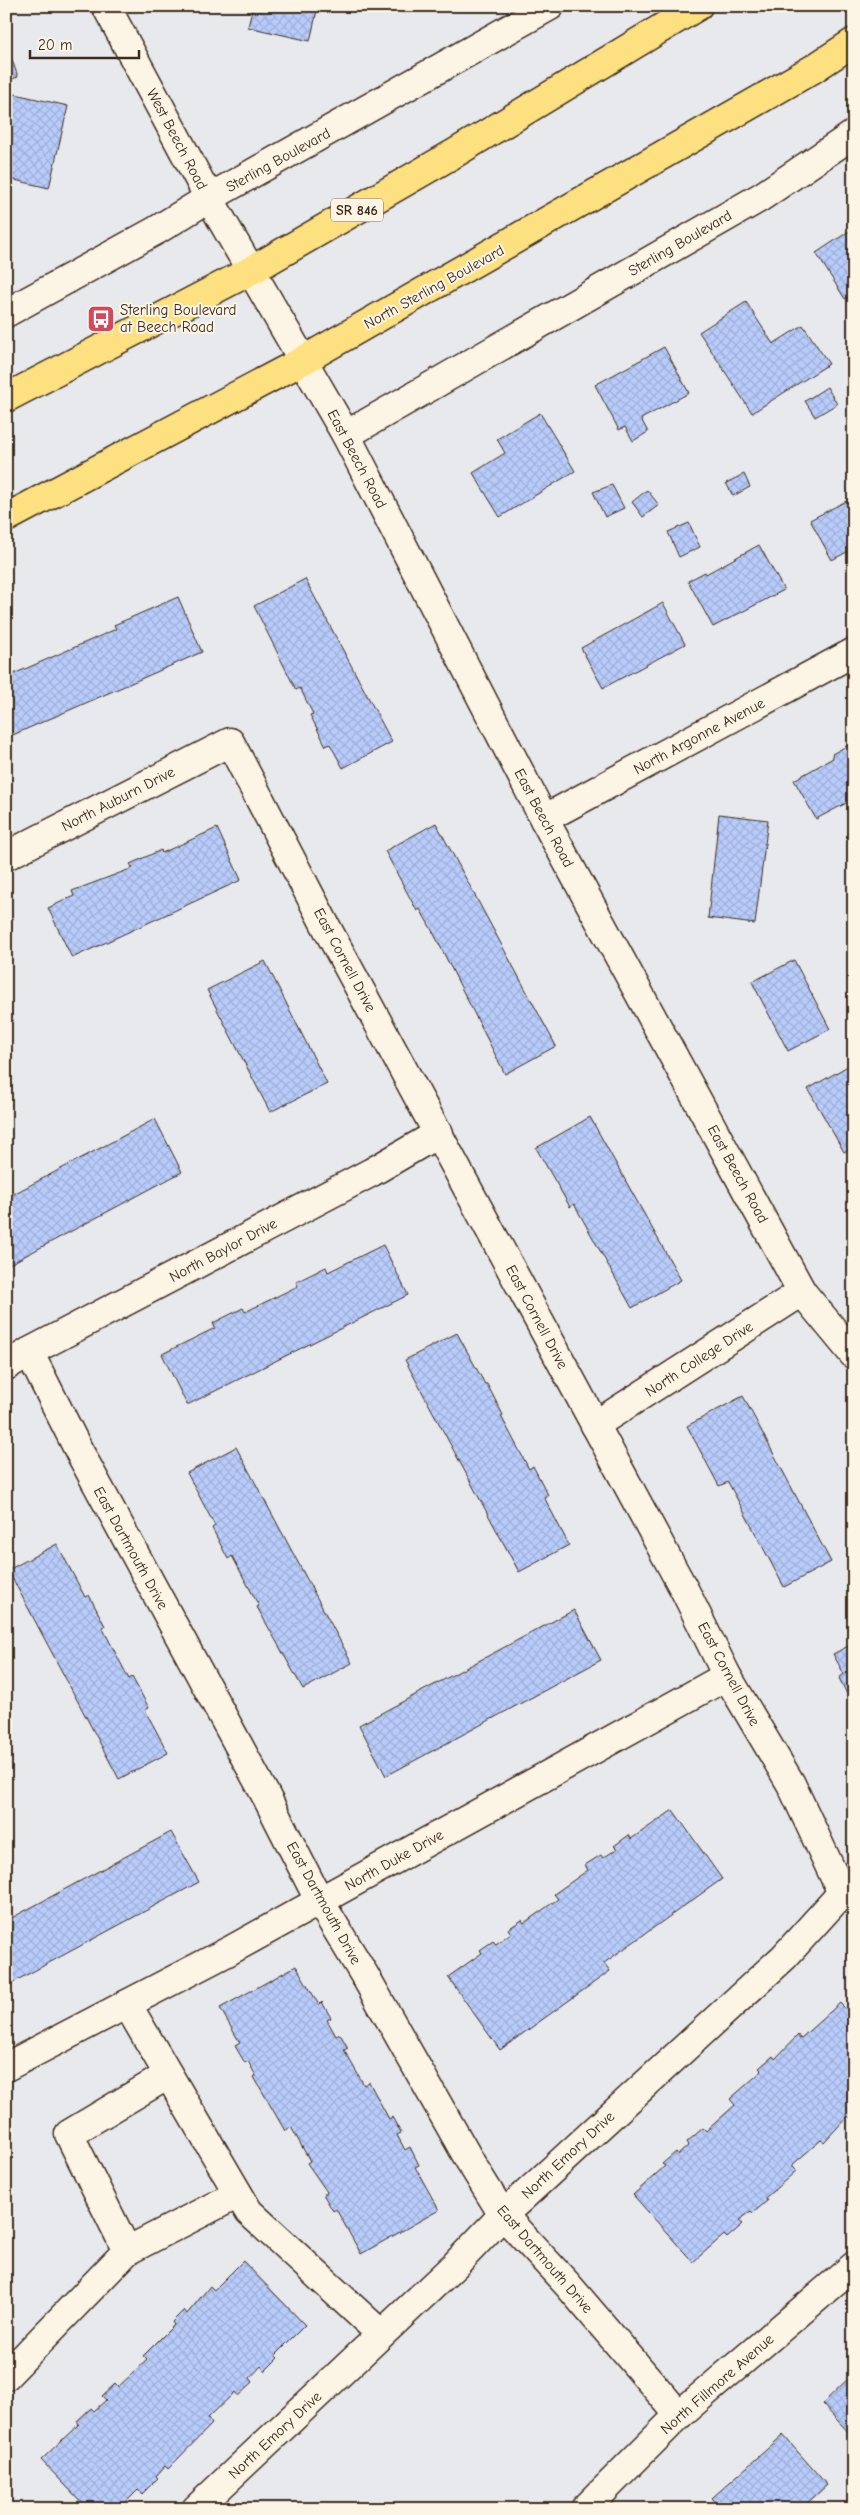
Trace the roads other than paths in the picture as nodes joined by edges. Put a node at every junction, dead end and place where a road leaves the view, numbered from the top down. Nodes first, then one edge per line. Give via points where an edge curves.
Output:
1 (106, 6) edge
2 (550, 6) edge
3 (698, 6) edge
4 (854, 42) edge
5 (854, 134) edge
6 (209, 198) junction
7 (252, 270) junction
8 (6, 313) edge
9 (302, 361) junction
10 (6, 398) edge
11 (346, 435) junction
12 (6, 518) edge
13 (854, 652) edge
14 (230, 742) joint
15 (544, 820) junction
16 (6, 856) edge
17 (439, 1133) junction
18 (802, 1292) junction
19 (29, 1352) junction
20 (854, 1355) edge
21 (6, 1366) edge
22 (595, 1425) junction
23 (727, 1676) junction
24 (848, 1896) edge
25 (319, 1900) junction
26 (127, 2004) junction
27 (6, 2067) edge
28 (168, 2075) junction
29 (238, 2194) junction
30 (503, 2215) junction
31 (127, 2251) junction
32 (854, 2266) edge
33 (381, 2334) junction
34 (6, 2376) edge
35 (679, 2415) junction
36 (196, 2509) edge
37 (585, 2509) edge

1 - 6 street, West Beech Road
2 - 6 street, Sterling Boulevard
3 - 7 main road, SR 846 via 455,153
4 - 9 main road, North Sterling Boulevard via 549,222
5 - 11 street, Sterling Boulevard via 761,197
6 - 7 street, West Beech Road
6 - 8 street, Sterling Boulevard
7 - 9 street, East Beech Road
7 - 10 main road, SR 846
9 - 11 street, East Beech Road
9 - 12 main road, North Sterling Boulevard
11 - 15 street, East Beech Road
13 - 15 street, North Argonne Avenue
14 - 16 street, North Auburn Drive
14 - 17 street, East Cornell Drive
15 - 18 street, East Beech Road
17 - 19 street, North Baylor Drive via 372,1172
17 - 22 street, East Cornell Drive
18 - 20 street, East Beech Road
18 - 22 street, North College Drive
19 - 21 street, North Baylor Drive
19 - 25 street, East Dartmouth Drive via 79,1452
22 - 23 street, East Cornell Drive via 686,1592
23 - 24 street, East Cornell Drive via 791,1784
23 - 25 street, North Duke Drive
24 - 30 street, North Emory Drive
25 - 26 street, North Duke Drive
25 - 30 street, East Dartmouth Drive
26 - 27 street, North Duke Drive
26 - 28 street
28 - 29 street
28 - 31 street via 69,2134
29 - 31 street
29 - 33 street via 249,2212
30 - 33 street, North Emory Drive
30 - 35 street, East Dartmouth Drive
31 - 34 street
32 - 35 street, North Fillmore Avenue
33 - 36 street, North Emory Drive
35 - 37 street, North Fillmore Avenue

